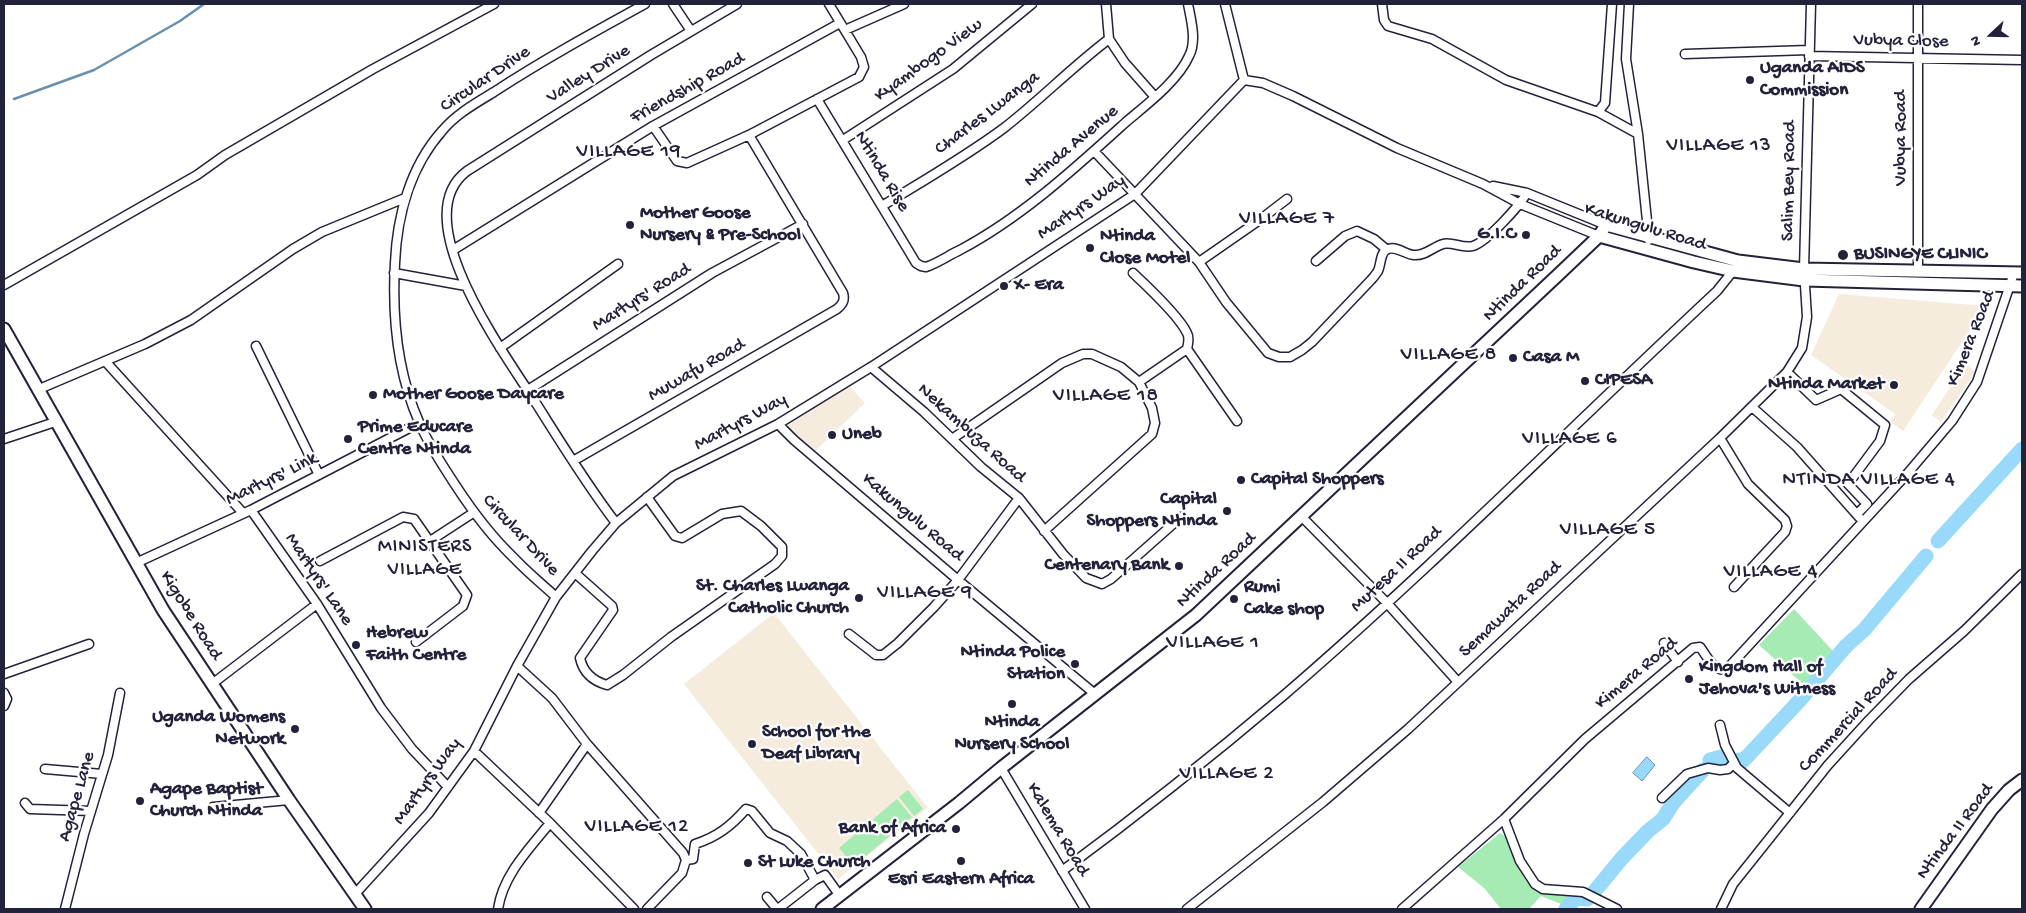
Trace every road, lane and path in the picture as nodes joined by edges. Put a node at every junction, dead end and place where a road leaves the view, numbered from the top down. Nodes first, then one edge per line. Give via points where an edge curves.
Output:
1 (494, 4) edge
2 (645, 4) edge
3 (673, 4) edge
4 (737, 4) edge
5 (829, 4) edge
6 (904, 4) edge
7 (1032, 4) edge
8 (1106, 4) edge
9 (1188, 4) edge
10 (1225, 4) edge
11 (1382, 4) edge
12 (1612, 4) edge
13 (1629, 4) edge
14 (1811, 4) edge
15 (1918, 4) edge
16 (840, 23) junction
17 (845, 30) junction
18 (690, 31) junction
19 (1109, 39) junction
20 (1809, 53) junction
21 (1685, 54) dead end
22 (1918, 58) junction
23 (2022, 60) edge
24 (1244, 80) junction
25 (1155, 97) junction
26 (817, 99) junction
27 (1598, 112) junction
28 (653, 126) junction
29 (1638, 134) junction
30 (749, 135) junction
31 (842, 140) junction
32 (1094, 151) junction
33 (1484, 184) junction
34 (1527, 193) junction
35 (1135, 194) junction
36 (405, 198) junction
37 (1287, 199) dead end
38 (1520, 204) junction
39 (882, 206) junction
40 (802, 224) junction
41 (1606, 225) junction
42 (1599, 236) junction
43 (1649, 237) junction
44 (1386, 249) junction
45 (453, 250) junction
46 (1647, 250) junction
47 (1316, 261) dead end
48 (1199, 262) junction
49 (916, 263) joint
50 (618, 264) dead end
51 (1736, 266) junction
52 (1918, 271) junction
53 (394, 273) junction
54 (1133, 273) dead end
55 (2018, 273) edge
56 (1804, 275) junction
57 (4, 285) edge
58 (2016, 285) edge
59 (466, 286) junction
60 (4, 329) edge
61 (256, 346) dead end
62 (500, 348) junction
63 (1187, 349) junction
64 (105, 361) junction
65 (871, 366) junction
66 (1787, 372) junction
67 (1139, 382) junction
68 (37, 390) junction
69 (528, 390) junction
70 (1752, 407) junction
71 (1237, 421) dead end
72 (55, 422) junction
73 (419, 422) junction
74 (778, 424) junction
75 (1720, 438) junction
76 (4, 439) edge
77 (952, 439) junction
78 (573, 461) junction
79 (319, 475) junction
80 (647, 497) junction
81 (1019, 498) junction
82 (247, 511) junction
83 (474, 513) junction
84 (1857, 514) junction
85 (1302, 516) junction
86 (1181, 518) dead end
87 (616, 522) junction
88 (1864, 522) junction
89 (1044, 531) junction
90 (430, 541) junction
91 (320, 561) dead end
92 (136, 562) junction
93 (575, 573) junction
94 (2022, 574) edge
95 (958, 580) junction
96 (1734, 587) dead end
97 (556, 597) junction
98 (1386, 602) junction
99 (318, 604) junction
100 (849, 634) dead end
101 (416, 642) dead end
102 (1664, 643) dead end
103 (89, 644) dead end
104 (1678, 662) junction
105 (517, 666) junction
106 (4, 674) edge
107 (1458, 682) junction
108 (212, 684) junction
109 (4, 693) edge
110 (120, 694) dead end
111 (1095, 694) junction
112 (4, 706) edge
113 (1720, 725) dead end
114 (587, 744) junction
115 (474, 751) junction
116 (1734, 763) junction
117 (1001, 768) junction
118 (46, 769) dead end
119 (102, 774) junction
120 (2022, 780) edge
121 (448, 787) junction
122 (1662, 798) dead end
123 (289, 800) junction
124 (25, 803) dead end
125 (213, 808) dead end
126 (91, 811) junction
127 (539, 813) junction
128 (1790, 814) junction
129 (1504, 819) junction
130 (550, 823) junction
131 (686, 860) junction
132 (1062, 871) junction
133 (815, 880) junction
134 (355, 894) junction
135 (840, 896) junction
136 (767, 897) dead end
137 (65, 909) edge
138 (365, 909) edge
139 (498, 909) edge
140 (634, 909) edge
141 (647, 909) edge
142 (777, 909) edge
143 (822, 909) edge
144 (1085, 909) edge
145 (1187, 909) edge
146 (1402, 909) edge
147 (1617, 909) edge
148 (1721, 909) edge
149 (1921, 909) edge

1 - 57 street via 225,155
2 - 36 street, Circular Drive via 523,73 456,117 434,140
3 - 18 street
4 - 18 street, Valley Drive
5 - 16 street
6 - 17 street
7 - 31 street, Kyambogo View via 953,69
8 - 19 street
9 - 25 street, Ntinda Avenue via 1192,33 1190,55 1183,68
10 - 24 street
11 - 27 street via 1388,26 1432,39 1506,80
12 - 27 street via 1605,103
13 - 29 street via 1626,59
14 - 20 street, Salim Bey Road
15 - 22 street, Vubya Road
16 - 17 street
16 - 28 street, Friendship Road
17 - 26 street via 864,68 859,77
18 - 45 street, Valley Drive via 460,177 446,210
19 - 25 street
19 - 39 street, Charles Lwanga via 1006,126 960,159
20 - 21 street, Vubya Close
20 - 22 street, Vubya Close
20 - 56 street, Salim Bey Road
22 - 23 street, Vubya Close
22 - 52 street, Vubya Road
24 - 33 street, Kakungulu Road via 1278,89 1397,148
24 - 35 street, Martyrs Way
25 - 32 street, Ntinda Avenue
26 - 30 street
26 - 31 street, Ntinda Rise
27 - 29 street
28 - 30 street via 677,162 682,164
28 - 45 street, Friendship Road
29 - 43 street
30 - 40 street
31 - 39 street, Ntinda Rise
32 - 35 street
32 - 49 street, Ntinda Avenue via 992,233 930,266
33 - 34 street, Kakungulu Road
33 - 38 street, Kakungulu Road
34 - 38 street
34 - 41 street, Kakungulu Road
35 - 48 street
35 - 65 street, Martyrs Way
36 - 53 street, Circular Drive
36 - 64 street via 322,232 272,262 191,320
37 - 48 street
38 - 42 street, Kakungulu Road
38 - 44 street via 1473,246 1443,244 1419,255
39 - 49 street, Ntinda Rise
40 - 69 street, Martyrs' Road via 712,273
40 - 78 street, Muwafu Road via 843,293 842,304
41 - 42 main road, Ntinda Road
41 - 43 main road, Kakungulu Road
42 - 46 main road, Kakungulu Road
42 - 85 main road, Ntinda Road
43 - 46 street
43 - 51 main road, Kakungulu Road
44 - 47 street via 1374,239 1357,232 1345,236
44 - 48 street via 1379,270 1371,280 1312,342 1290,357 1268,353 1226,302
45 - 59 street
46 - 51 main road, Kakungulu Road
50 - 62 street
51 - 56 main road
51 - 98 street, Mutesa II Road via 1717,291
52 - 55 main road
52 - 56 main road
53 - 59 street
53 - 73 street, Circular Drive via 394,314 400,361
54 - 63 street via 1187,333
55 - 58 street, Kimera Road
56 - 58 main road
56 - 66 street, Semawata Road via 1807,317 1804,337 1802,348
58 - 88 street, Kimera Road via 1977,382 1966,400 1928,451
59 - 62 street
60 - 68 main road, Kigobe Road
61 - 79 street
62 - 69 street
63 - 67 street
63 - 71 street
64 - 68 street
64 - 82 street, Martyrs' Lane
65 - 74 street, Martyrs Way
65 - 77 street, Nekambuza Road
66 - 70 street, Semawata Road
66 - 84 street via 1816,400 1842,389 1885,426 1880,441 1848,484 1867,504
67 - 77 street via 1121,367 1092,354 1083,354 1062,363
67 - 89 street via 1152,408 1155,423 1152,434
68 - 72 main road, Kigobe Road
69 - 78 street
70 - 75 street, Semawata Road
70 - 84 street via 1797,447
72 - 76 street
72 - 92 main road, Kigobe Road
73 - 79 street, Martyrs' Link
73 - 83 street, Circular Drive
74 - 80 street, Martyrs Way via 673,476
74 - 95 street, Kakungulu Road
75 - 96 street via 1748,484 1785,520 1787,526
75 - 107 street, Semawata Road
77 - 81 street, Nekambuza Road
78 - 87 street
79 - 82 street, Martyrs' Link
80 - 87 street, Martyrs Way
80 - 93 street via 675,536 682,538 722,514 741,511 782,547 782,556 607,685 592,679 580,658 613,610 612,606
81 - 89 street, Nekambuza Road
81 - 95 street
82 - 92 street, Martyrs' Link
82 - 99 street, Martyrs' Lane
83 - 90 street
83 - 97 street, Circular Drive via 513,558
84 - 88 street
85 - 98 street
85 - 111 main road, Ntinda Road via 1196,615
86 - 89 street, Nekambuza Road via 1102,584 1086,578
87 - 93 street, Martyrs Way
88 - 104 street, Kimera Road via 1727,669 1716,669 1700,647 1693,648
90 - 91 street via 414,519 403,517
90 - 101 street via 467,595 463,606
92 - 108 main road, Kigobe Road
93 - 97 street, Martyrs Way
94 - 128 street, Commercial Road via 1869,720
95 - 100 street via 898,643 882,655 870,652
95 - 111 street, Kakungulu Road
97 - 105 street, Martyrs Way
98 - 107 street
98 - 132 street, Mutesa II Road via 1285,694 1194,770
99 - 108 street
99 - 121 street, Martyrs' Lane via 381,708 412,749
102 - 104 street
103 - 106 street
104 - 129 street, Kimera Road via 1585,739
105 - 114 street via 552,698
105 - 115 street, Martyrs Way
107 - 145 street, Semawata Road via 1323,802
108 - 123 main road, Kigobe Road
109 - 112 street via 7,699
110 - 119 street, Agape Lane
111 - 117 main road, Ntinda Road
113 - 116 street via 1725,746
114 - 127 street
114 - 131 street
115 - 121 street, Martyrs Way
115 - 127 street
116 - 122 street via 1728,769 1708,768 1687,774
116 - 128 street
117 - 132 street, Kalema Road
117 - 135 main road, Ntinda Road
118 - 119 street
119 - 126 street, Agape Lane
120 - 149 main road, Ntinda II Road via 1992,809
121 - 134 street, Martyrs Way via 403,843
123 - 125 street
123 - 134 main road, Kigobe Road
124 - 126 street via 30,809
126 - 137 street, Agape Lane
127 - 130 street
128 - 148 street, Commercial Road via 1733,884
129 - 146 street, Kimera Road
129 - 147 street via 1520,861 1535,884 1543,889 1584,892
130 - 139 street via 508,879
130 - 140 street
131 - 133 street via 693,858 695,844 722,832 746,809 752,811 770,833 786,841 800,854
131 - 141 street via 682,873
132 - 144 street, Kalema Road
133 - 135 street via 825,875
133 - 142 street
134 - 138 main road, Kigobe Road
135 - 143 main road, Ntinda Road
136 - 142 street

